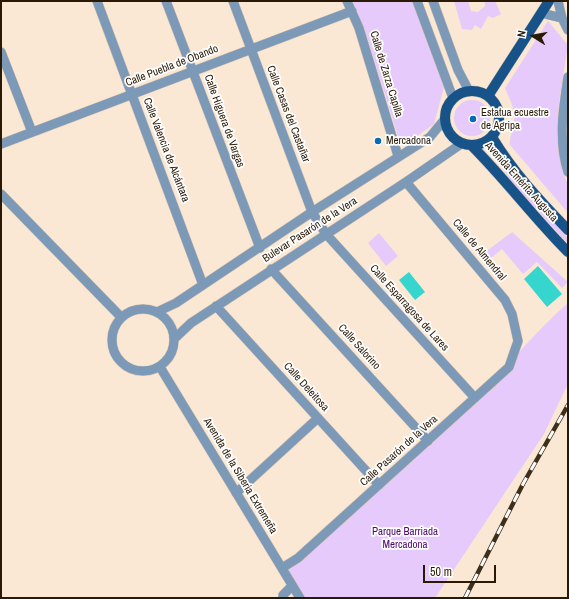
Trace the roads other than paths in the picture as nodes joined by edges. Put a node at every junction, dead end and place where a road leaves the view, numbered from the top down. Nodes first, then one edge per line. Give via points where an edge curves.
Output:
1 (97, 1) edge
2 (166, 1) edge
3 (233, 1) edge
4 (347, 1) edge
5 (417, 1) edge
6 (433, 1) edge
7 (548, 1) edge
8 (558, 1) edge
9 (352, 11) junction
10 (541, 13) junction
11 (562, 18) junction
12 (568, 30) edge
13 (251, 50) junction
14 (1, 52) edge
15 (193, 71) junction
16 (568, 77) edge
17 (469, 91) junction
18 (133, 94) junction
19 (488, 96) junction
20 (453, 98) junction
21 (444, 120) junction
22 (32, 132) junction
23 (492, 137) junction
24 (1, 144) edge
25 (461, 144) junction
26 (472, 146) junction
27 (566, 149) edge
28 (398, 156) junction
29 (568, 172) edge
30 (406, 182) junction
31 (1, 194) edge
32 (312, 212) junction
33 (568, 230) edge
34 (326, 234) junction
35 (260, 248) junction
36 (568, 252) edge
37 (271, 269) junction
38 (203, 286) junction
39 (216, 306) junction
40 (157, 312) junction
41 (121, 317) junction
42 (174, 339) junction
43 (518, 341) joint
44 (160, 367) junction
45 (475, 398) junction
46 (318, 418) junction
47 (428, 441) junction
48 (379, 485) junction
49 (236, 493) junction
50 (282, 568) junction
51 (292, 586) junction
52 (283, 598) edge
53 (300, 598) edge

1 - 18 street, Calle Valencia de Alcántara
2 - 15 street, Calle Higuera de Vargas
3 - 13 street, Calle Casas del Castañar
4 - 9 street, Calle de Zarza Capilla
5 - 20 street
6 - 17 street via 458,70
7 - 10 main road
8 - 11 street
9 - 13 street, Calle Puebla de Obando
9 - 28 street, Calle de Zarza Capilla
10 - 11 street
10 - 19 main road
11 - 12 street
13 - 15 street, Calle Puebla de Obando
13 - 32 street, Calle Casas del Castañar
14 - 22 street
15 - 18 street, Calle Puebla de Obando
15 - 35 street, Calle Higuera de Vargas
16 - 27 street via 562,115
17 - 19 main road
17 - 20 main road
18 - 22 street, Calle Puebla de Obando
18 - 38 street, Calle Valencia de Alcántara
19 - 23 main road via 498,108 500,116
20 - 21 main road via 446,108
21 - 25 main road via 449,134
21 - 28 street, Bulevar Pasarón de la Vera via 430,136
22 - 24 street, Calle Puebla de Obando
23 - 26 main road via 483,144
23 - 33 main road, Avenida Emérita Augusta via 506,161 526,186
25 - 26 main road
25 - 30 street, Bulevar Pasarón de la Vera
26 - 36 main road, Avenida Emérita Augusta
27 - 29 street
28 - 32 street, Bulevar Pasarón de la Vera
30 - 34 street, Bulevar Pasarón de la Vera
30 - 43 street, Calle de Almendral via 505,300 512,314
31 - 41 street
32 - 34 street, Calle Casas del Castañar
32 - 35 street, Bulevar Pasarón de la Vera
34 - 37 street, Bulevar Pasarón de la Vera
34 - 45 street, Calle Esparragosa de Lares
35 - 38 street, Bulevar Pasarón de la Vera
37 - 39 street, Bulevar Pasarón de la Vera
37 - 47 street, Calle Salorino
38 - 40 street, Bulevar Pasarón de la Vera via 176,304
39 - 42 street, Bulevar Pasarón de la Vera via 191,322
39 - 46 street, Calle Deleitosa
40 - 41 street via 136,309
40 - 42 street via 172,328
41 - 44 street via 114,326 111,336 112,348 119,362 128,369 139,372
42 - 44 street via 170,354
43 - 45 street, Calle Pasarón de la Vera via 509,367
44 - 49 street, Avenida de la Siberia Extremeña
45 - 47 street, Calle Pasarón de la Vera
46 - 48 street, Calle Deleitosa
46 - 49 street
47 - 48 street, Calle Pasarón de la Vera
48 - 50 street, Calle Pasarón de la Vera via 298,558
49 - 50 street, Avenida de la Siberia Extremeña
50 - 51 street, Avenida de la Siberia Extremeña
51 - 52 street
51 - 53 street, Avenida de la Siberia Extremeña

